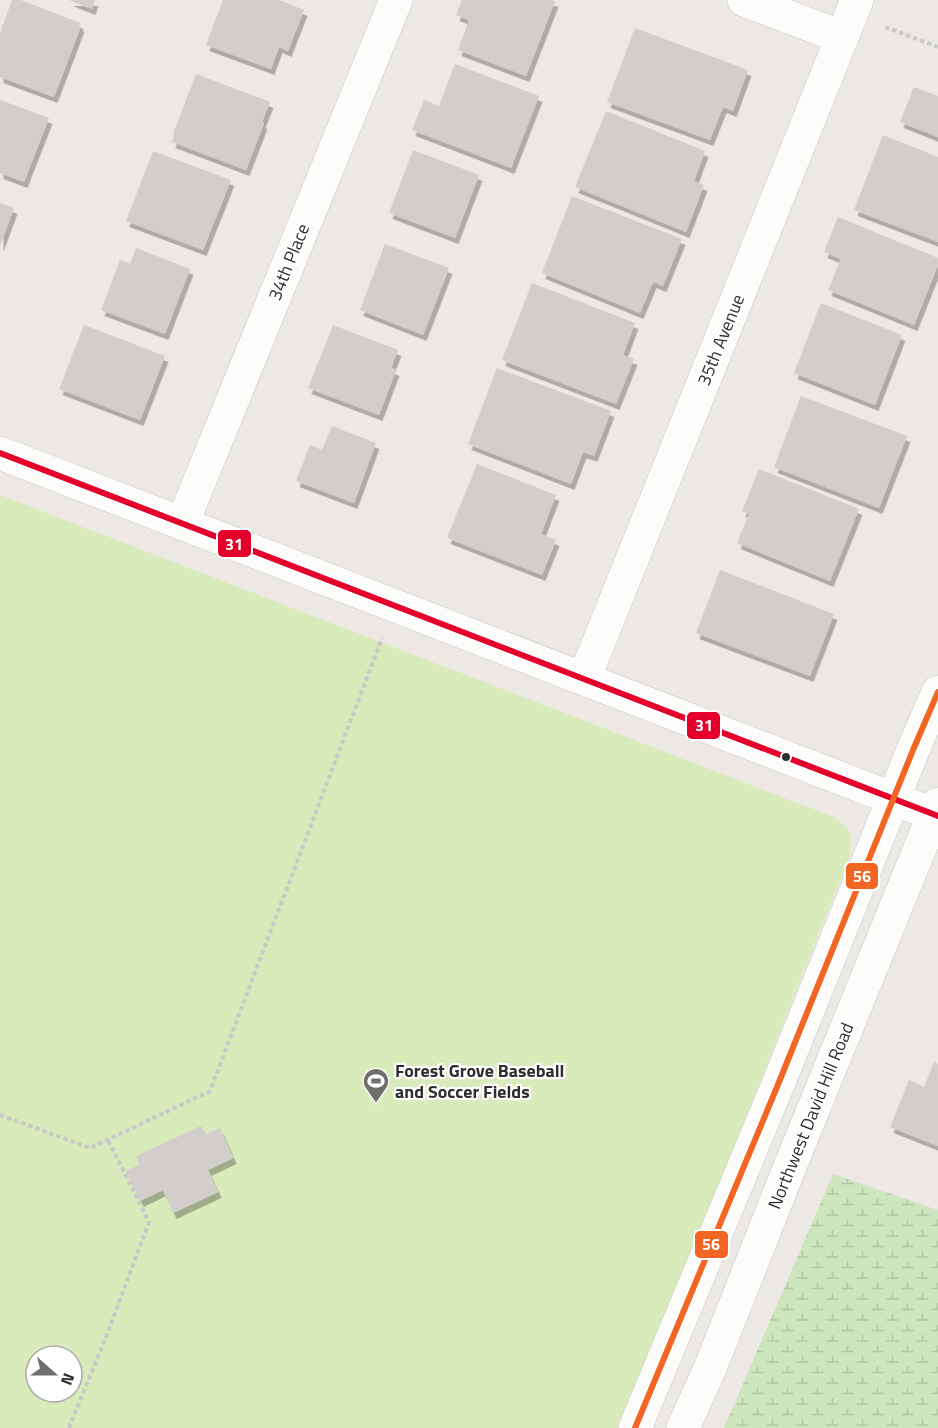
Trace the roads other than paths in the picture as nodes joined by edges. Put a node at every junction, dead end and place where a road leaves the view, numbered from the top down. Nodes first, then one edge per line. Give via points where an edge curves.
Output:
1 (396, 0) edge
2 (744, 0) edge
3 (850, 17) edge
4 (0, 453) edge
5 (182, 524) junction
6 (584, 679) junction
7 (938, 692) edge
8 (894, 799) junction
9 (937, 811) edge
10 (635, 1428) edge
11 (683, 1428) edge

1 - 5 street, 34th Place
2 - 3 street
3 - 6 street, 35th Avenue
4 - 5 street
5 - 6 street
6 - 8 street
7 - 8 street
8 - 9 street
8 - 10 street
9 - 11 street, Northwest David Hill Road

